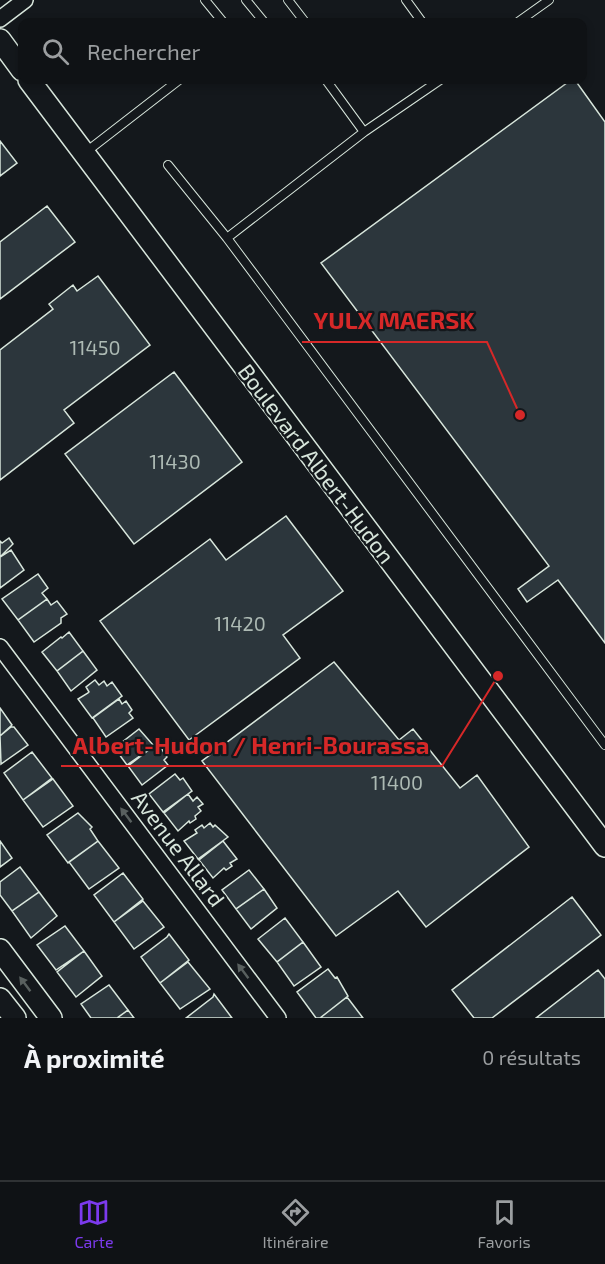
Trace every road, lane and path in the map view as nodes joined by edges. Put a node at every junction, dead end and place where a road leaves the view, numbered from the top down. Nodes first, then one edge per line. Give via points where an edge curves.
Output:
1 (25, 0) edge
2 (205, 0) edge
3 (246, 0) edge
4 (288, 0) edge
5 (406, 0) edge
6 (549, 0) edge
7 (220, 18) edge
8 (261, 18) edge
9 (302, 18) edge
10 (419, 18) edge
11 (524, 18) edge
12 (0, 19) edge
13 (0, 40) edge
14 (18, 65) edge
15 (32, 84) edge
16 (174, 84) edge
17 (329, 84) edge
18 (434, 84) edge
19 (364, 132) junction
20 (85, 153) junction
21 (168, 165) dead end
22 (227, 238) junction
23 (0, 646) edge
24 (605, 746) edge
25 (605, 846) edge
26 (0, 950) edge
27 (0, 999) edge
28 (15, 1018) edge
29 (51, 1018) edge
30 (278, 1018) edge

1 - 12 street
2 - 7 lane
3 - 8 lane
4 - 9 lane
5 - 10 lane
6 - 11 lane
13 - 14 street
15 - 20 street, Boulevard Albert-Hudon
16 - 20 lane
17 - 19 lane
18 - 19 lane
19 - 22 lane
20 - 25 street, Boulevard Albert-Hudon
21 - 22 lane
22 - 24 lane
30 -> 23 street, Avenue Allard
29 -> 26 street
27 - 28 street

